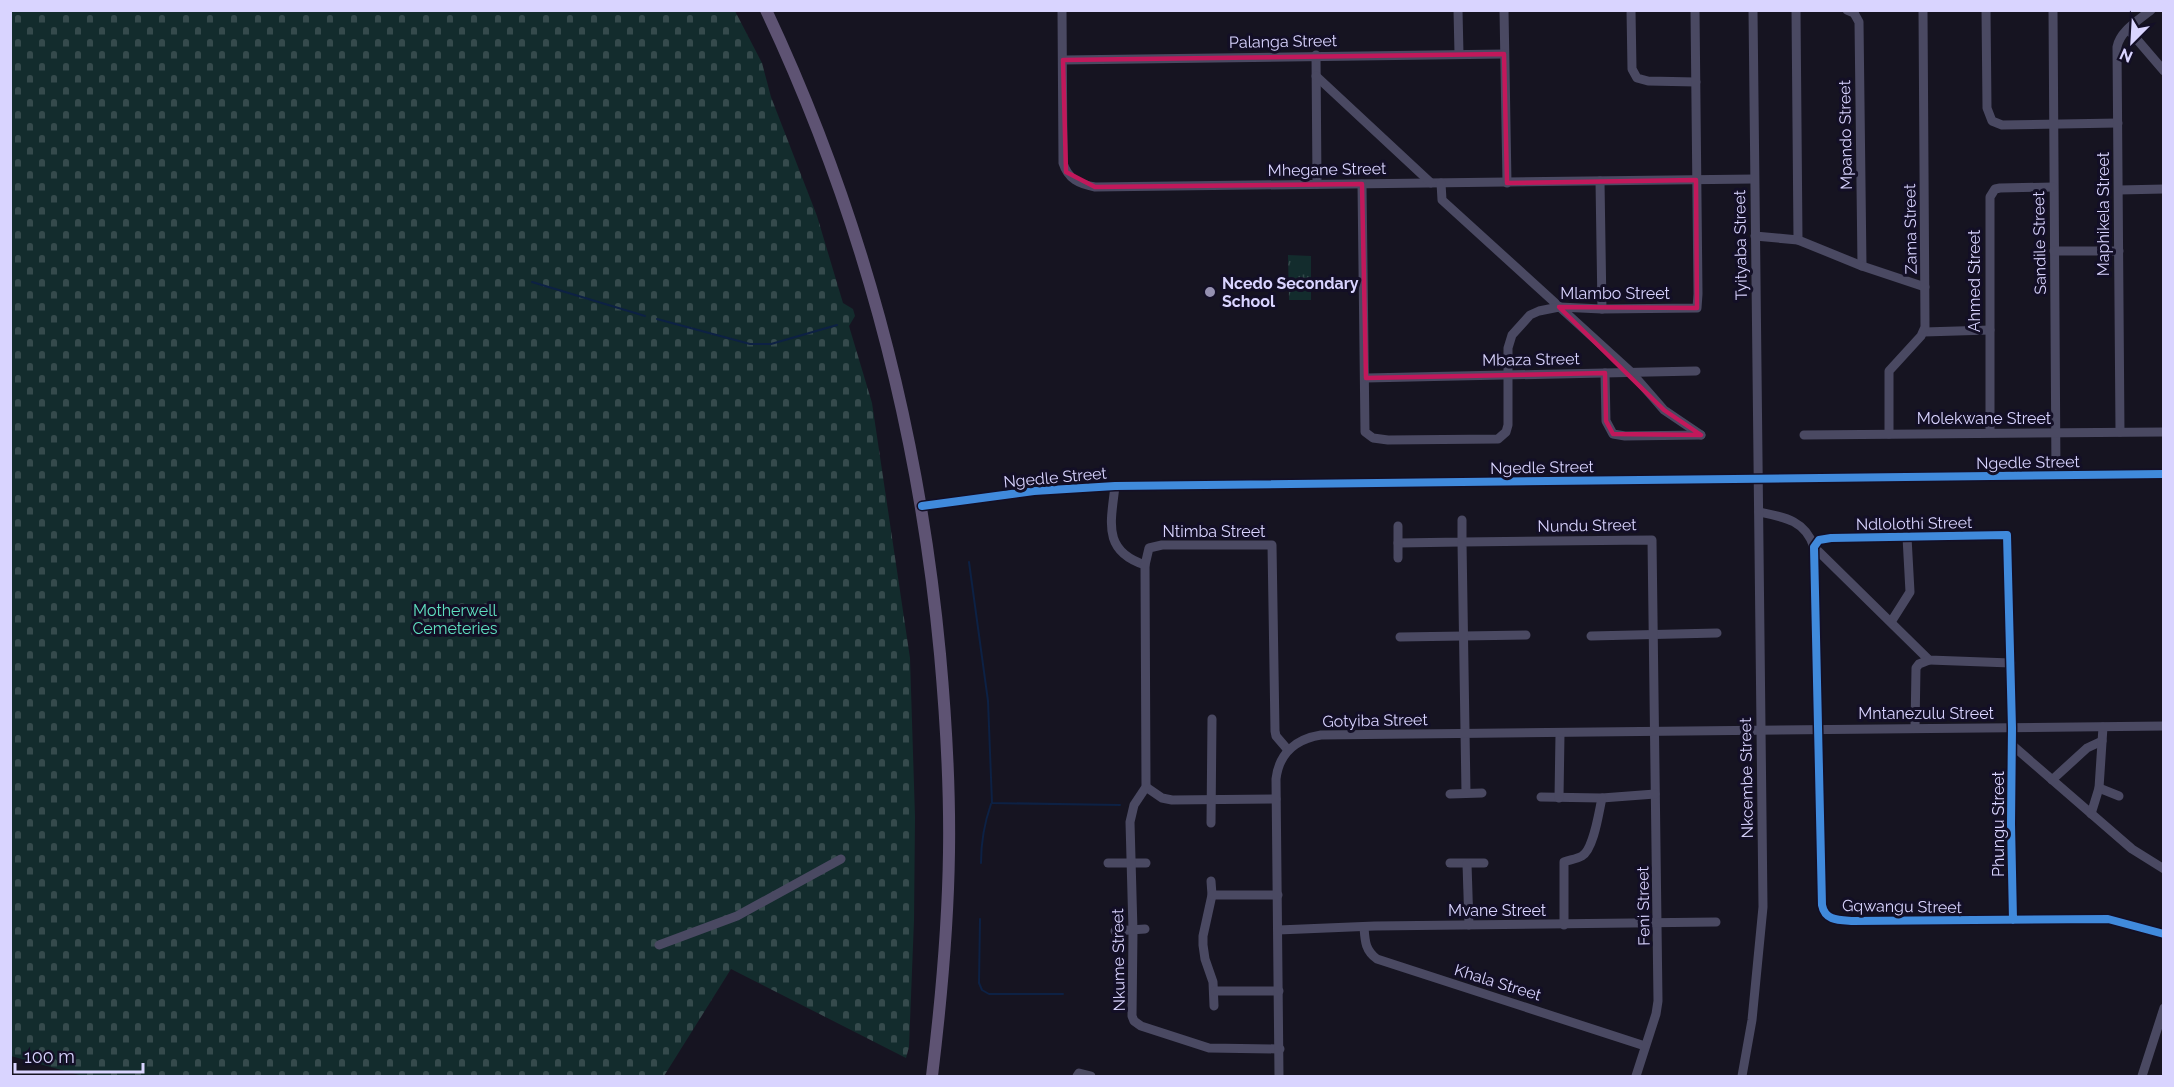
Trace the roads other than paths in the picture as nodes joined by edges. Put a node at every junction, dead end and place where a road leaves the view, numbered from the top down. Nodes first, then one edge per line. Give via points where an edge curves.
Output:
1 (766, 10) edge
2 (1062, 10) edge
3 (1458, 10) edge
4 (1504, 10) edge
5 (1631, 10) edge
6 (1695, 10) edge
7 (1753, 10) edge
8 (1796, 10) edge
9 (1847, 10) edge
10 (1923, 10) edge
11 (1986, 10) edge
12 (2052, 10) edge
13 (2151, 10) edge
14 (2128, 29) junction
15 (1459, 54) junction
16 (1504, 54) junction
17 (1316, 55) junction
18 (1063, 60) junction
19 (2163, 71) edge
20 (1316, 76) junction
21 (1696, 82) junction
22 (2118, 123) junction
23 (2053, 124) junction
24 (1754, 179) junction
25 (1696, 180) junction
26 (1600, 181) junction
27 (1436, 183) junction
28 (1507, 183) junction
29 (1317, 184) junction
30 (1362, 184) junction
31 (2053, 187) junction
32 (2163, 189) edge
33 (2119, 190) junction
34 (1755, 236) junction
35 (1798, 240) junction
36 (2054, 251) junction
37 (2119, 251) junction
38 (1862, 266) junction
39 (1925, 287) junction
40 (1559, 307) junction
41 (1602, 309) junction
42 (1990, 330) junction
43 (1924, 332) junction
44 (1630, 371) junction
45 (1696, 371) dead end
46 (1605, 373) junction
47 (1508, 375) junction
48 (1366, 378) junction
49 (1990, 432) junction
50 (2120, 432) junction
51 (2163, 432) edge
52 (2057, 433) junction
53 (1889, 434) junction
54 (1804, 435) dead end
55 (2163, 474) edge
56 (2056, 475) junction
57 (1759, 478) junction
58 (1115, 486) junction
59 (922, 506) junction
60 (1759, 512) junction
61 (1462, 520) dead end
62 (1398, 526) dead end
63 (1907, 537) junction
64 (1462, 542) junction
65 (1398, 543) junction
66 (1814, 547) junction
67 (1398, 558) dead end
68 (1144, 565) junction
69 (1891, 622) junction
70 (1718, 633) dead end
71 (1526, 635) dead end
72 (1655, 635) junction
73 (1591, 636) dead end
74 (1400, 637) dead end
75 (1464, 637) junction
76 (1929, 660) junction
77 (2011, 663) junction
78 (1212, 719) dead end
79 (2163, 726) edge
80 (2103, 727) junction
81 (1915, 728) junction
82 (2012, 728) junction
83 (1761, 729) junction
84 (1819, 729) junction
85 (1656, 732) junction
86 (1465, 734) junction
87 (1560, 734) junction
88 (2102, 741) junction
89 (2012, 745) junction
90 (1288, 750) junction
91 (2052, 780) junction
92 (1146, 787) junction
93 (2099, 788) junction
94 (1466, 793) junction
95 (1482, 793) dead end
96 (1450, 794) dead end
97 (1655, 794) junction
98 (2119, 796) dead end
99 (1541, 797) dead end
100 (1559, 798) junction
101 (1602, 798) junction
102 (1276, 799) junction
103 (1212, 800) junction
104 (2091, 813) junction
105 (1211, 823) dead end
106 (841, 859) dead end
107 (1108, 863) dead end
108 (1146, 863) dead end
109 (1450, 863) dead end
110 (1484, 863) dead end
111 (1131, 864) junction
112 (1467, 864) junction
113 (2163, 869) edge
114 (1211, 881) dead end
115 (1212, 895) junction
116 (1278, 895) junction
117 (2013, 920) junction
118 (1716, 922) dead end
119 (1658, 924) junction
120 (1469, 925) junction
121 (1564, 925) junction
122 (1364, 927) junction
123 (1145, 929) dead end
124 (1278, 930) junction
125 (1115, 931) dead end
126 (1133, 931) junction
127 (2163, 934) edge
128 (659, 945) dead end
129 (1215, 991) junction
130 (1279, 991) junction
131 (1214, 1006) dead end
132 (2163, 1008) edge
133 (2159, 1038) edge
134 (1646, 1046) junction
135 (1280, 1049) junction
136 (1078, 1075) edge
137 (932, 1077) edge
138 (1091, 1077) edge
139 (1279, 1077) edge
140 (1636, 1077) edge
141 (1742, 1077) edge
142 (2142, 1077) edge

1 - 59 main road via 814,118 855,234 887,344
2 - 18 street, Mhegane Street
3 - 15 street
4 - 16 street
5 - 21 street via 1632,69 1636,78
6 - 21 street
7 - 24 street, Tyityaba Street
8 - 35 street
9 - 38 street, Mpando Street via 1859,22
10 - 39 street, Zama Street
11 - 23 street via 1990,118 1996,124
12 - 23 street, Sandile Street
13 - 14 street, Maphikela Street
14 - 19 street
14 - 22 street, Maphikela Street via 2116,47
15 - 16 street, Palanga Street
15 - 17 street, Palanga Street
16 - 28 street
17 - 18 street, Palanga Street
17 - 20 street
18 - 29 street, Mhegane Street via 1063,163 1077,182 1095,187
20 - 27 street
20 - 29 street
21 - 25 street
22 - 23 street
22 - 33 street, Maphikela Street
23 - 31 street, Sandile Street
24 - 25 street, Mhegane Street
24 - 34 street, Tyityaba Street
25 - 26 street, Mhegane Street
25 - 41 street, Mlambo Street via 1696,308
26 - 28 street, Mhegane Street
26 - 41 street
27 - 28 street, Mhegane Street
27 - 30 street, Mhegane Street
27 - 40 street via 1442,200
29 - 30 street, Mhegane Street
30 - 48 street, Mlambo Street
31 - 36 street, Sandile Street
31 - 42 street, Ahmed Street via 2000,188 1990,197
32 - 33 street
33 - 37 street, Maphikela Street
34 - 35 street
34 - 57 street, Tyityaba Street
35 - 38 street
36 - 37 street
36 - 52 street, Sandile Street
37 - 50 street, Maphikela Street
38 - 39 street
39 - 43 street, Zama Street
40 - 41 street, Mlambo Street
40 - 44 street
40 - 47 street, Mlambo Street via 1539,310 1518,326 1508,348
42 - 43 street
42 - 49 street, Ahmed Street
43 - 53 street via 1889,371
44 - 45 street, Mbaza Street
44 - 46 street, Mbaza Street
44 - 46 street via 1664,410 1701,435 1613,434 1606,421
46 - 47 street, Mbaza Street
47 - 48 street, Mbaza Street
47 - 48 street, Mlambo Street via 1508,425 1498,439 1373,438 1365,432 1364,425
49 - 52 street, Molekwane Street
49 - 53 street, Molekwane Street
50 - 51 street, Molekwane Street
50 - 52 street, Molekwane Street
52 - 56 street, Sandile Street
53 - 54 street, Molekwane Street
55 - 56 street, Ngedle Street
56 - 57 street, Ngedle Street
57 - 58 street, Ngedle Street
57 - 60 street, Nkcembe Street
58 - 59 street, Ngedle Street via 1034,491
58 - 68 street via 1112,526 1116,547
59 - 137 main road via 935,605 948,779 947,899
60 - 66 street via 1781,516 1798,525 1810,534
60 - 83 street, Nkcembe Street
61 - 64 street
62 - 65 street
63 - 66 street, Ndlolothi Street via 1831,538 1820,540
63 - 69 street via 1910,592
63 - 77 street, Ndlolothi Street via 2007,535
64 - 65 street, Nundu Street
64 - 72 street, Nundu Street via 1652,540
64 - 75 street
65 - 67 street
66 - 69 street
66 - 84 street
68 - 90 street, Ntimba Street via 1146,553 1153,546 1272,545 1275,731
68 - 92 street
69 - 76 street
70 - 72 street
71 - 75 street
72 - 73 street
72 - 85 street, Nundu Street
74 - 75 street
75 - 86 street
76 - 77 street
76 - 81 street via 1919,664 1916,671
77 - 82 street, Ndlolothi Street
78 - 103 street
79 - 80 street, Mntanezulu Street
80 - 82 street, Mntanezulu Street
80 - 88 street
81 - 82 street, Mntanezulu Street
81 - 84 street, Mntanezulu Street
82 - 89 street, Phungu Street
83 - 84 street, Mntanezulu Street
83 - 85 street, Gotyiba Street
83 - 141 street, Nkcembe Street via 1763,907
84 - 117 street, Gqwangu Street via 1822,905 1826,915 1838,920
85 - 87 street, Gotyiba Street
85 - 97 street, Feni Street
86 - 87 street, Gotyiba Street
86 - 90 street, Gotyiba Street via 1321,735 1300,740
86 - 94 street
87 - 100 street
88 - 91 street via 2087,748
88 - 93 street
89 - 91 street
89 - 117 street, Phungu Street
90 - 102 street via 1277,768
91 - 104 street
92 - 103 street via 1167,800
92 - 111 street, Nkume Street via 1130,816
93 - 98 street
93 - 104 street
94 - 95 street
94 - 96 street
97 - 101 street
97 - 119 street, Feni Street
99 - 100 street
100 - 101 street
101 - 121 street via 1587,852 1564,862
102 - 103 street
102 - 116 street
103 - 105 street
104 - 113 street via 2132,849
106 - 128 street via 737,916
107 - 111 street
108 - 111 street
109 - 112 street
110 - 112 street
111 - 126 street, Nkume Street
112 - 120 street
114 - 115 street
115 - 116 street
115 - 129 street via 1203,945
116 - 124 street
117 - 127 street, Gqwangu Street via 2108,920
118 - 119 street, Mvane Street
119 - 121 street, Mvane Street
119 - 134 street, Feni Street via 1657,1008
120 - 121 street, Mvane Street
120 - 122 street, Mvane Street
122 - 124 street, Mvane Street
122 - 134 street, Khala Street via 1365,946 1377,959
123 - 126 street
124 - 130 street
125 - 126 street
126 - 135 street, Nkume Street via 1132,1016 1137,1024 1209,1048
129 - 130 street
129 - 131 street
130 - 135 street
132 - 133 street
133 - 142 street
134 - 140 street, Feni Street
135 - 139 street
136 - 138 street

